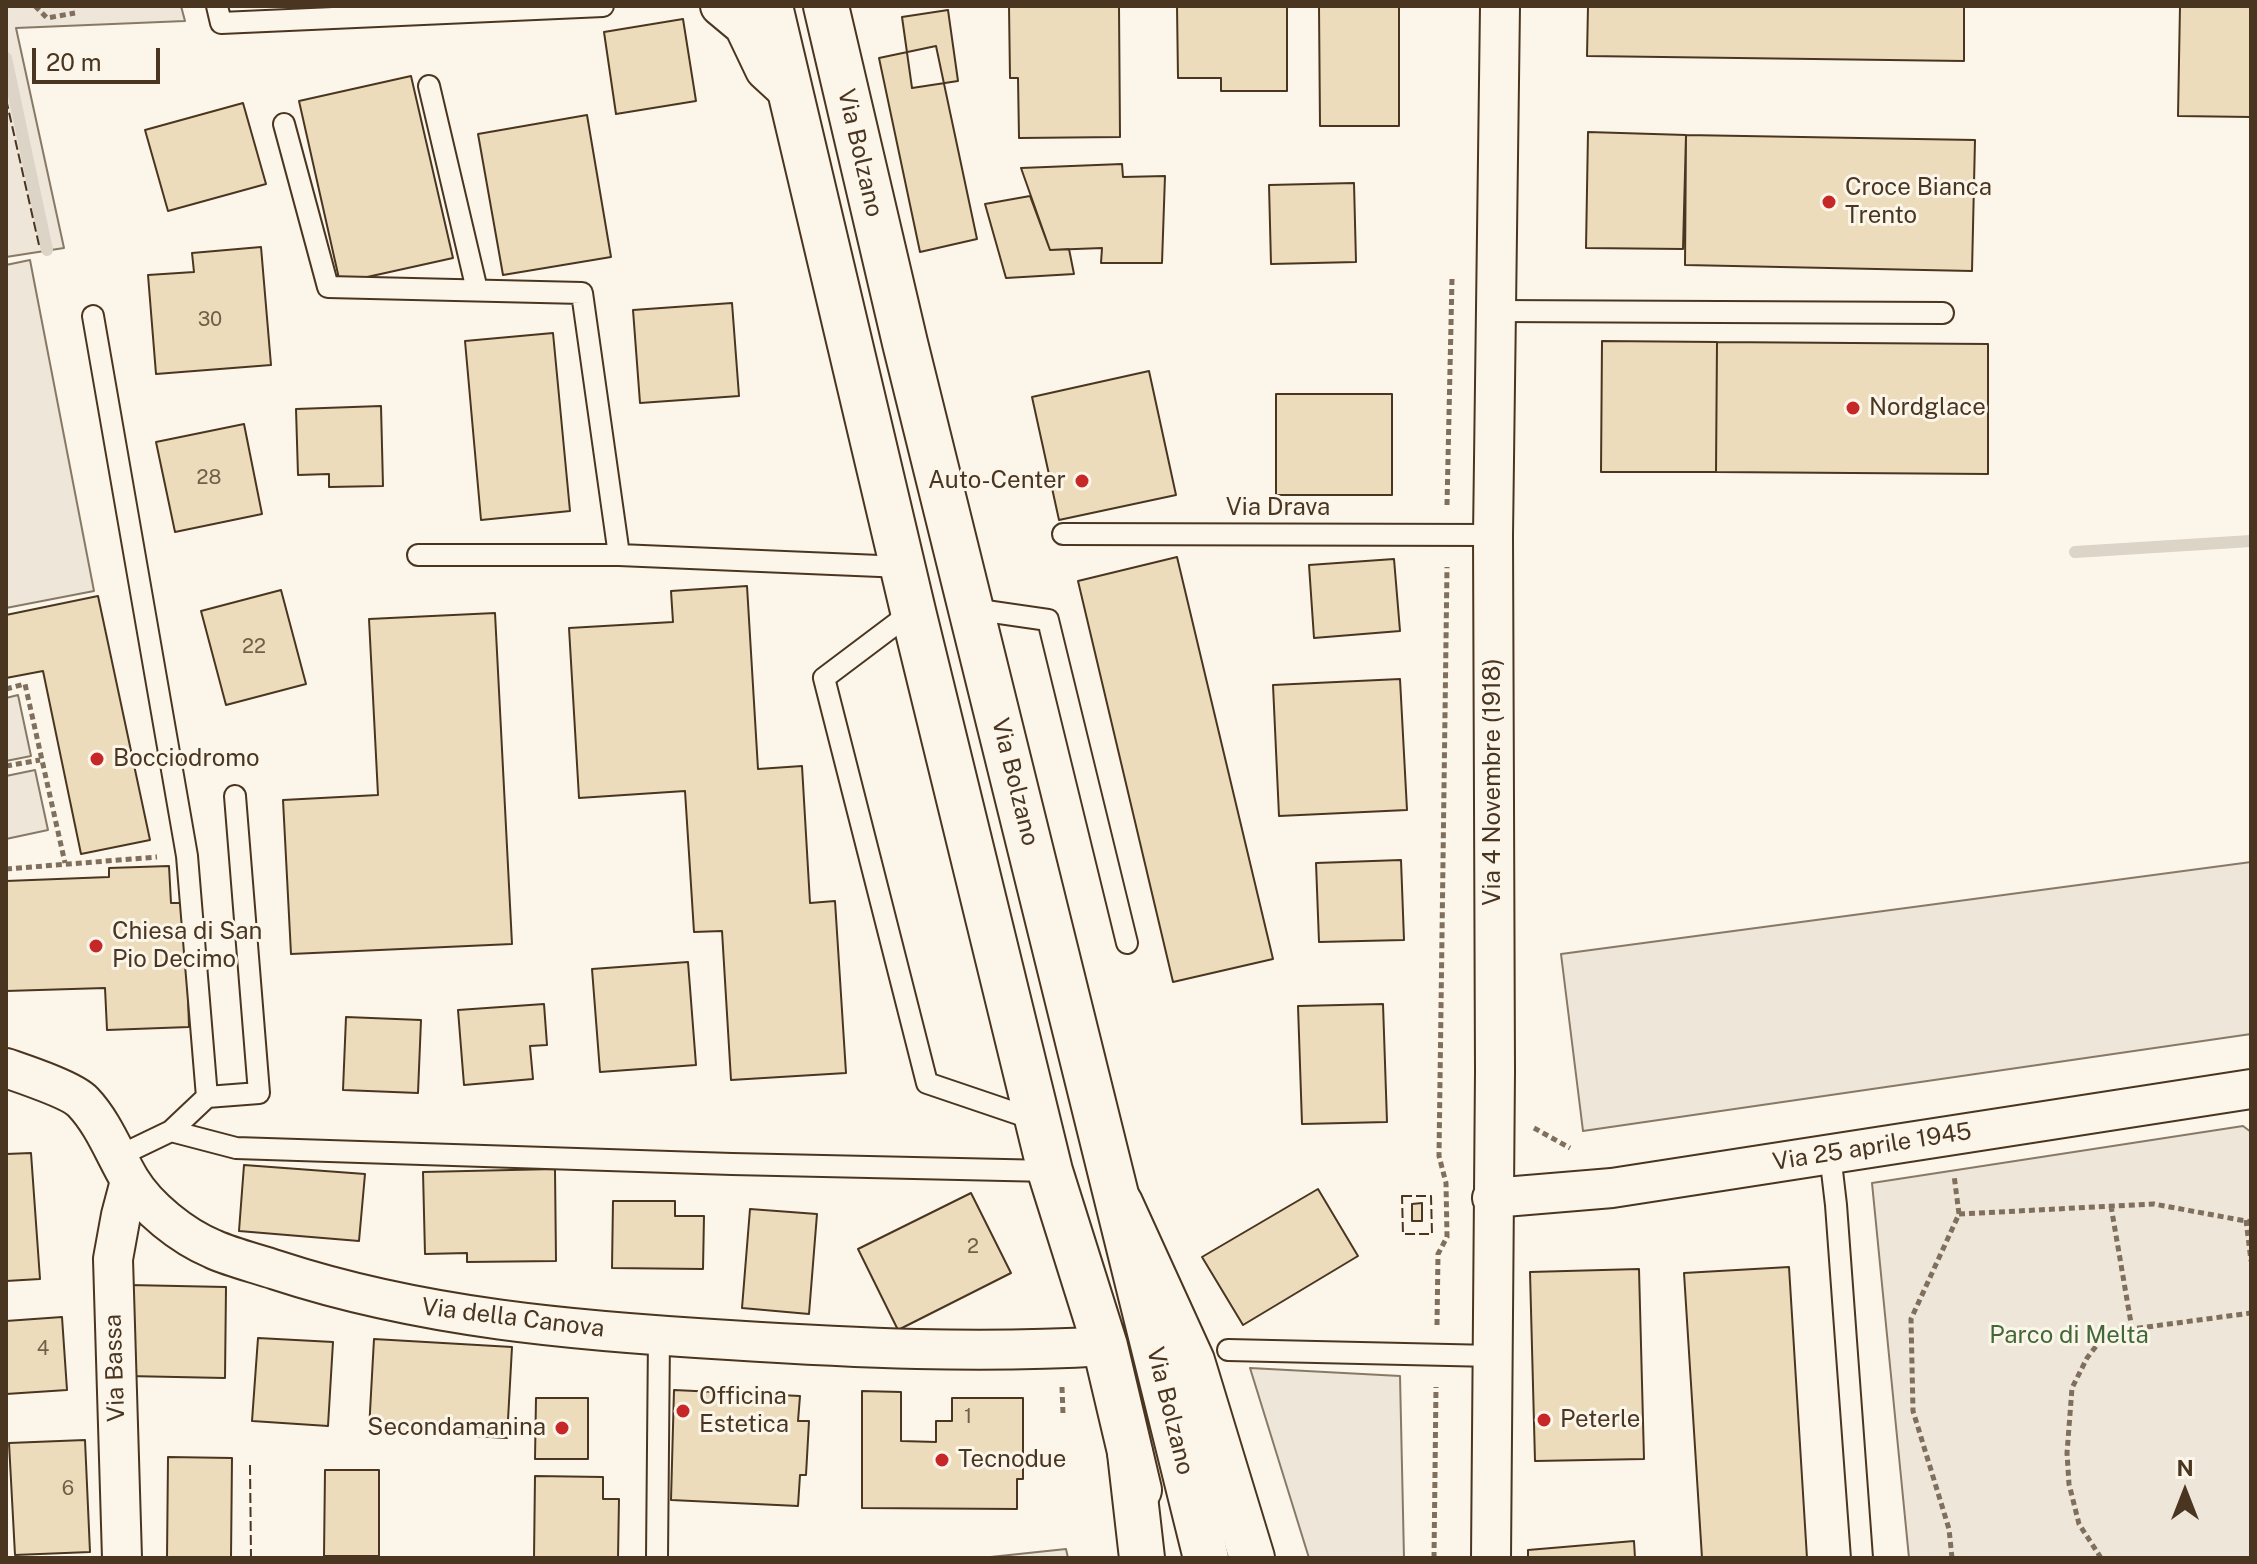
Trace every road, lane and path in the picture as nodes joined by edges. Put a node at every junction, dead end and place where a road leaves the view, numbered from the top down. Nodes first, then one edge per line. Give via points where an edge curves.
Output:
1 (35, 6) edge
2 (217, 6) edge
3 (603, 6) edge
4 (720, 6) edge
5 (770, 6) edge
6 (826, 6) edge
7 (1500, 6) edge
8 (75, 13) dead end
9 (429, 86) dead end
10 (790, 93) junction
11 (284, 124) dead end
12 (1452, 270) dead end
13 (477, 290) junction
14 (1496, 311) junction
15 (1943, 313) dead end
16 (93, 316) dead end
17 (1063, 534) dead end
18 (1447, 534) junction
19 (1493, 535) junction
20 (418, 555) dead end
21 (619, 555) junction
22 (903, 567) junction
23 (972, 609) junction
24 (913, 611) junction
25 (6, 689) edge
26 (41, 760) junction
27 (6, 766) edge
28 (235, 796) dead end
29 (187, 856) junction
30 (65, 863) junction
31 (6, 869) edge
32 (1127, 943) dead end
33 (6, 1068) edge
34 (2251, 1089) edge
35 (207, 1097) junction
36 (1528, 1119) dead end
37 (1039, 1121) junction
38 (171, 1131) junction
39 (1949, 1136) junction
40 (1580, 1148) dead end
41 (1830, 1154) junction
42 (124, 1168) junction
43 (1050, 1171) junction
44 (1492, 1198) junction
45 (1120, 1203) junction
46 (2111, 1206) junction
47 (1959, 1214) junction
48 (2248, 1221) edge
49 (2251, 1261) edge
50 (2251, 1313) edge
51 (2132, 1329) junction
52 (659, 1336) junction
53 (1105, 1346) junction
54 (1228, 1350) dead end
55 (1436, 1355) junction
56 (1493, 1356) junction
57 (1130, 1453) junction
58 (122, 1558) edge
59 (657, 1558) edge
60 (1142, 1558) edge
61 (1155, 1558) edge
62 (1206, 1558) edge
63 (1252, 1558) edge
64 (1434, 1558) edge
65 (1491, 1558) edge
66 (1862, 1558) edge
67 (1952, 1558) edge
68 (2101, 1558) edge

1 - 8 path via 47,18
2 - 3 lane via 221,23
4 - 10 street via 744,26 765,70
5 - 10 main road, Via Bolzano
6 - 23 main road, Via Bolzano
7 - 14 street, Via 4 Novembre (1918)
9 - 13 lane
10 - 22 main road, Via Bolzano
11 - 13 lane via 328,287
12 - 18 path
13 - 21 lane via 582,293
14 - 15 lane
14 - 19 street, Via 4 Novembre (1918)
16 - 29 lane
17 - 18 lane, Via Drava
18 - 19 lane, Via Drava
18 - 55 path via 1439,1156 1446,1183 1447,1237 1438,1254
19 - 44 street, Via 4 Novembre (1918)
20 - 21 lane
21 - 22 lane
22 - 24 main road, Via Bolzano
23 - 32 lane via 1048,620
23 - 45 main road, Via Bolzano
24 - 37 main road, Via Bolzano
24 - 37 lane via 824,678 927,1083
25 - 26 path via 25,684
26 - 27 path
26 - 30 path
28 - 35 lane via 259,1093
29 - 30 path
29 - 35 lane
30 - 31 path
33 - 42 street, Via della Canova via 82,1100
34 - 39 street, Via 25 aprile 1945
35 - 38 lane
36 - 40 path via 1567,1148
37 - 43 main road, Via Bolzano
38 - 42 lane
38 - 43 lane via 236,1148
39 - 41 street, Via 25 aprile 1945
39 - 47 path
41 - 44 street, Via 25 aprile 1945 via 1612,1188
41 - 66 lane
42 - 52 street, Via della Canova via 150,1205 211,1249 316,1283 451,1312
42 - 58 street, Via Bassa via 113,1259
43 - 53 main road, Via Bolzano
44 - 56 street, Via 4 Novembre (1918)
45 - 62 main road, Via Bolzano
45 - 63 main road via 1192,1361
46 - 47 path
46 - 48 path via 2154,1204
46 - 51 path
47 - 67 path via 1911,1319 1913,1411
48 - 49 path
50 - 51 path
51 - 68 path via 2107,1332 2072,1388 2069,1484 2079,1524
52 - 53 street, Via della Canova via 836,1347
52 - 59 lane
53 - 57 main road, Via Bolzano
54 - 55 lane
55 - 56 lane
55 - 64 path
56 - 65 street, Via 4 Novembre (1918)
57 - 60 main road
57 - 61 main road, Via Bolzano

